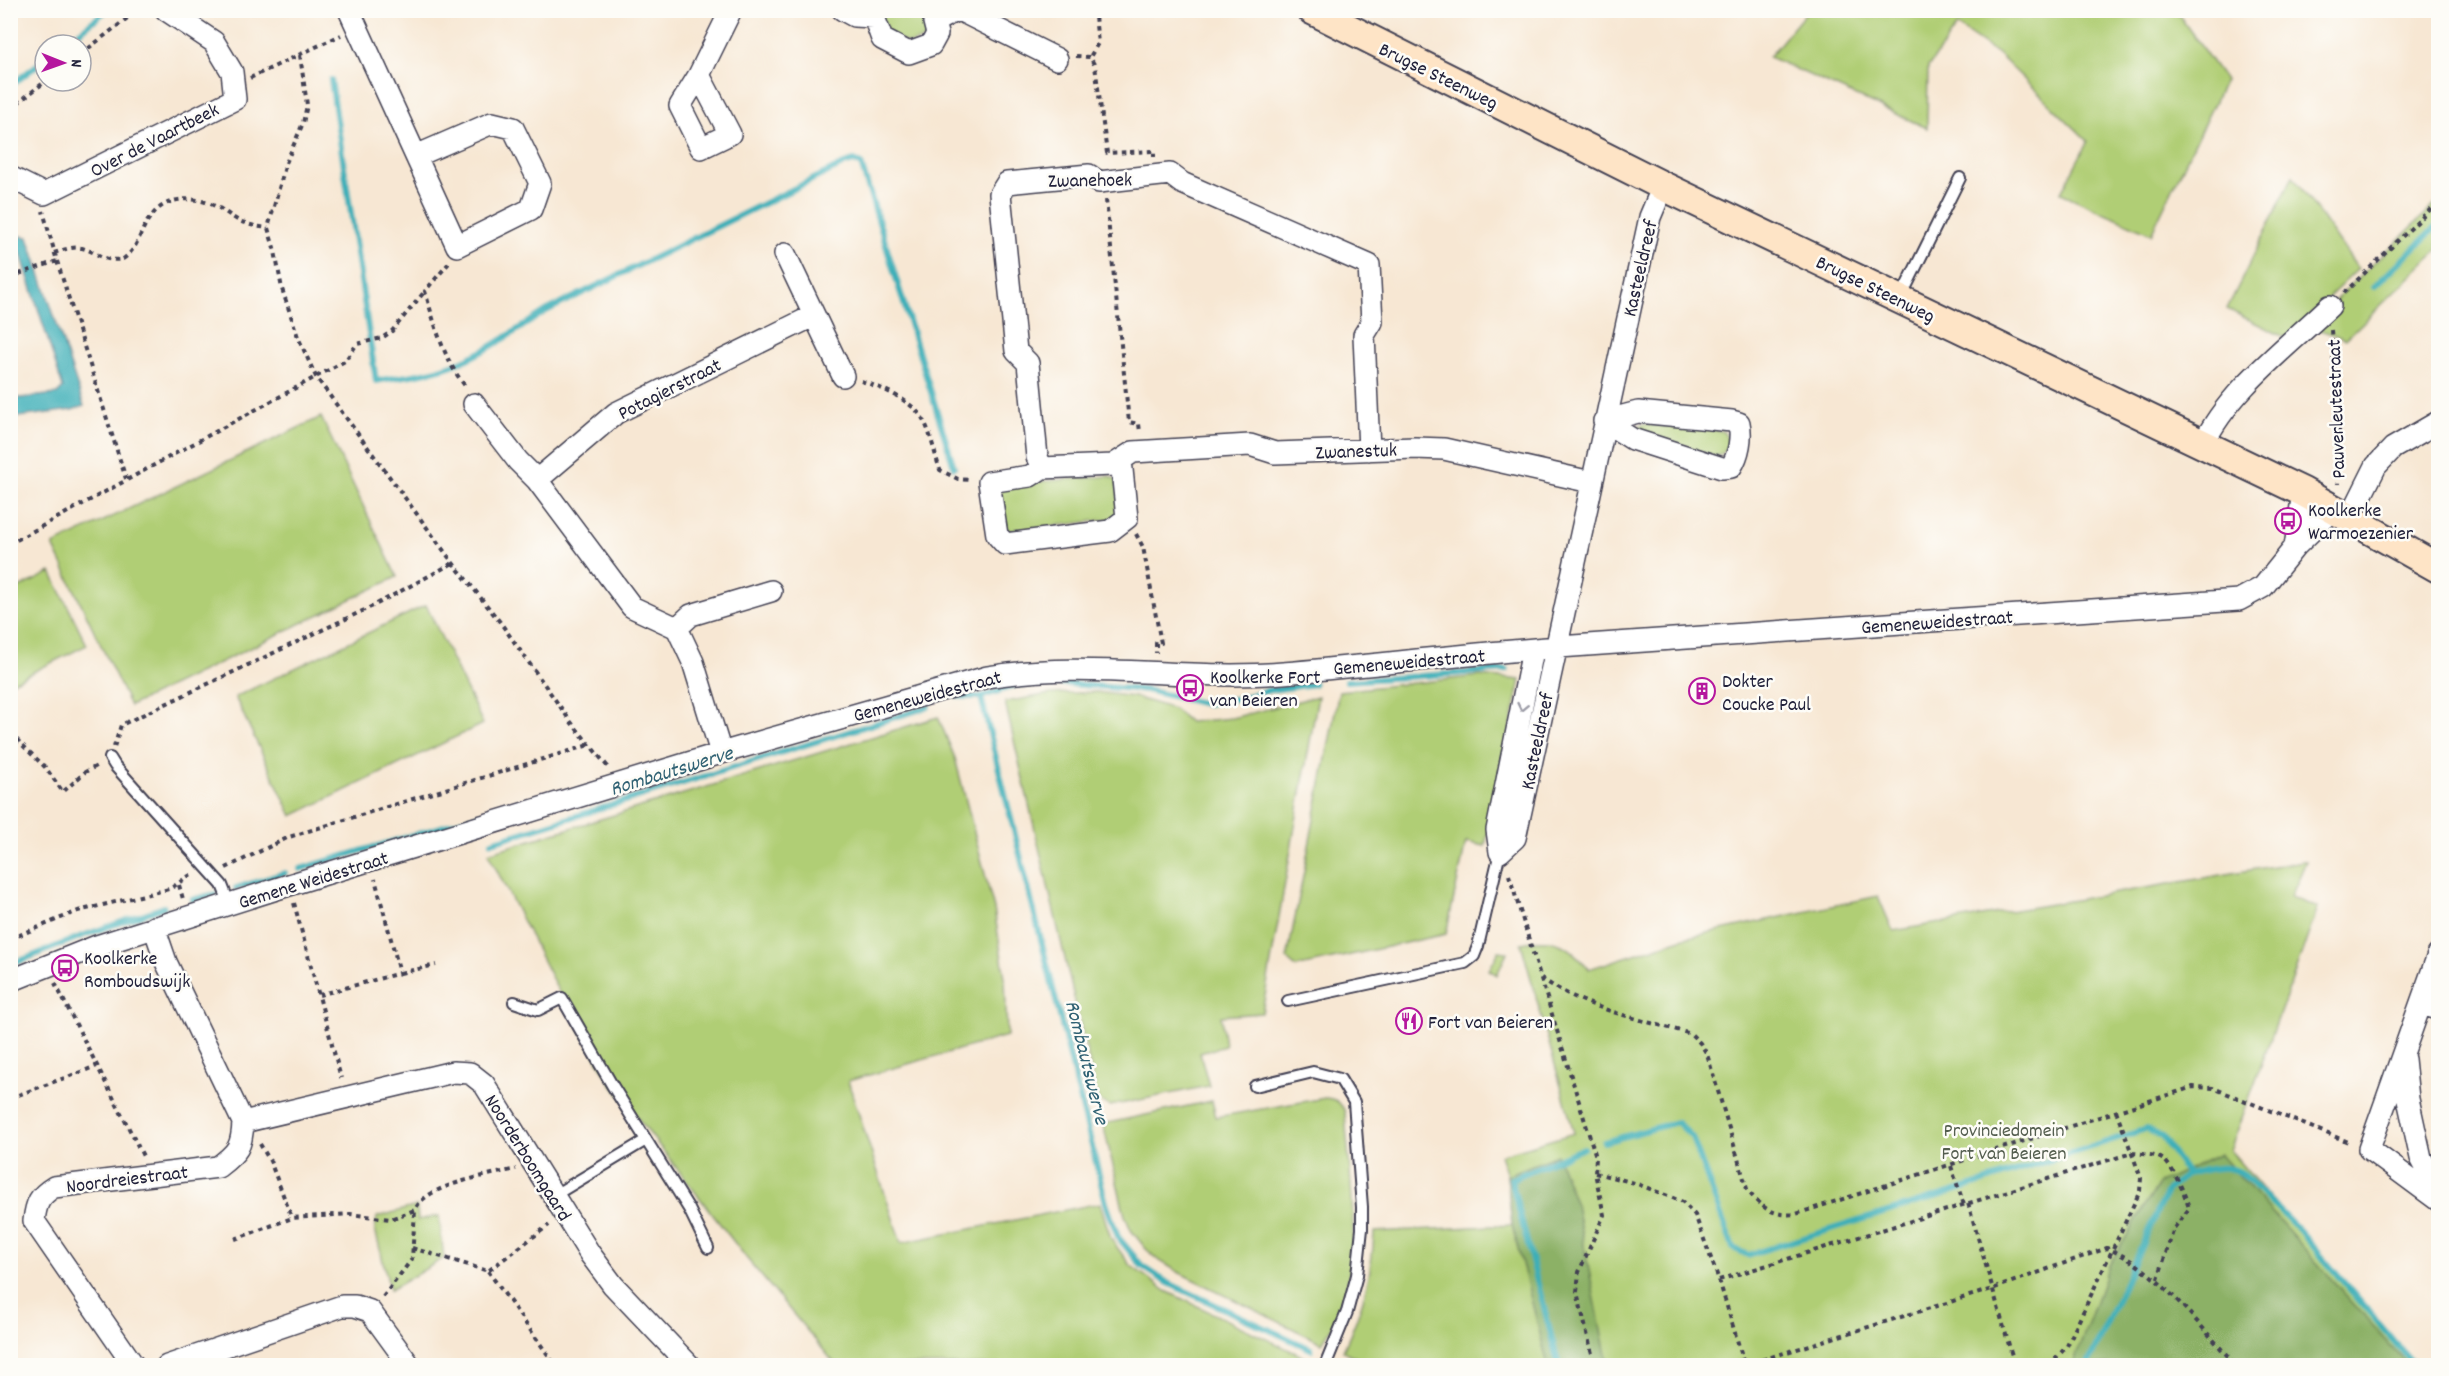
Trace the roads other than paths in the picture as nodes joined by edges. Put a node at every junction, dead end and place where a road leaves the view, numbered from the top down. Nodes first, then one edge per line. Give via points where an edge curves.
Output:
1 (166, 10) edge
2 (731, 10) edge
3 (843, 10) edge
4 (958, 10) edge
5 (1312, 10) edge
6 (875, 14) edge
7 (932, 16) edge
8 (352, 19) edge
9 (1057, 59) road end
10 (699, 75) dead end
11 (416, 156) junction
12 (1960, 178) dead end
13 (14, 179) edge
14 (1663, 186) junction
15 (785, 254) dead end
16 (1900, 300) junction
17 (2330, 306) road end
18 (813, 316) junction
19 (843, 376) road end
20 (474, 404) dead end
21 (1604, 421) junction
22 (2439, 422) edge
23 (2203, 445) junction
24 (1369, 450) junction
25 (1121, 460) junction
26 (1042, 468) junction
27 (537, 480) junction
28 (1591, 482) junction
29 (2303, 492) junction
30 (2340, 513) junction
31 (2295, 547) junction
32 (2439, 568) edge
33 (771, 591) dead end
34 (677, 628) junction
35 (1556, 648) junction
36 (1533, 650) junction
37 (721, 753) junction
38 (110, 758) road end
39 (618, 786) joint
40 (1500, 852) junction
41 (230, 905) junction
42 (154, 927) junction
43 (2439, 955) edge
44 (10, 981) edge
45 (1288, 1001) dead end
46 (514, 1002) dead end
47 (2430, 1006) edge
48 (2403, 1053) junction
49 (1255, 1086) dead end
50 (243, 1122) junction
51 (646, 1140) junction
52 (2439, 1190) edge
53 (2439, 1200) edge
54 (559, 1205) junction
55 (708, 1248) dead end
56 (134, 1365) edge
57 (167, 1365) edge
58 (410, 1365) edge
59 (690, 1365) edge
60 (1325, 1365) edge

1 - 13 street, Over de Vaartbeek via 214,42 232,72 235,99 44,194
2 - 10 street
3 - 6 street via 854,16
4 - 7 street
4 - 9 street
5 - 14 main road, Brugse Steenweg
6 - 7 street via 882,39 909,53 931,45 937,34
8 - 11 street
11 - 11 street via 457,246 531,209 540,183 513,128 492,123
12 - 16 lane
14 - 16 main road, Brugse Steenweg
14 - 21 street, Kasteeldreef via 1650,217
15 - 18 street
16 - 23 main road, Brugse Steenweg
17 - 23 street, Pauverleutestraat via 2236,395
18 - 19 street
18 - 27 street, Potagierstraat via 616,413
20 - 27 street
21 - 21 street via 1632,439 1722,468 1731,467 1736,459 1740,432 1738,423 1732,420 1638,412
21 - 28 street, Kasteeldreef
22 - 30 street, Gemeneweidestraat via 2393,448
23 - 29 main road, Brugse Steenweg
24 - 25 street, Zwanestuk via 1275,453 1250,445 1141,451
24 - 26 street, Zwanehoek via 1364,335 1372,322 1369,265 1182,183 1170,174 1099,182 1089,175 1007,183 1000,194 1016,351 1028,363 1037,457
24 - 28 street, Zwanestuk via 1444,449
25 - 26 street, Zwanestuk via 1113,465
25 - 26 street, Zwanestuk via 1127,518 1110,531 1005,544 996,535 989,482 1030,476
27 - 34 street via 632,607
28 - 35 street, Kasteeldreef
29 - 30 main road, Brugse Steenweg
29 - 31 street
30 - 31 street, Gemeneweidestraat
30 - 32 main road, Brugse Steenweg
31 - 35 street, Gemeneweidestraat via 2263,587 2238,600
33 - 34 street via 691,615
34 - 37 street via 693,662
35 - 36 street
35 - 40 street, Kasteeldreef via 1515,838
36 - 37 street, Gemeneweidestraat via 1219,676 1071,669 1033,671 987,677
36 -> 40 street, Kasteeldreef via 1497,830
37 - 39 street, Gemeneweidestraat
38 - 41 lane via 222,885
39 - 41 street, Gemene Weidestraat
40 - 45 lane via 1478,946 1465,963
41 - 42 street, Gemene Weidestraat
42 - 44 street, Gemene Weidestraat
42 - 50 street via 166,962
43 - 47 street
46 - 51 lane via 538,1010 562,998
47 - 48 street
48 - 52 street via 2421,1158
48 - 53 street via 2368,1149
49 - 60 lane via 1313,1072 1340,1079 1354,1102 1362,1207 1357,1275
50 - 54 street, Noorderboomgaard via 453,1072 470,1074 484,1084
50 - 56 street, Noordreiestraat via 242,1142 233,1156 218,1167 54,1186 36,1204 34,1221
51 - 54 lane
51 - 55 lane
54 - 59 street, Noorderboomgaard via 613,1285
57 - 58 street via 342,1306 370,1311

